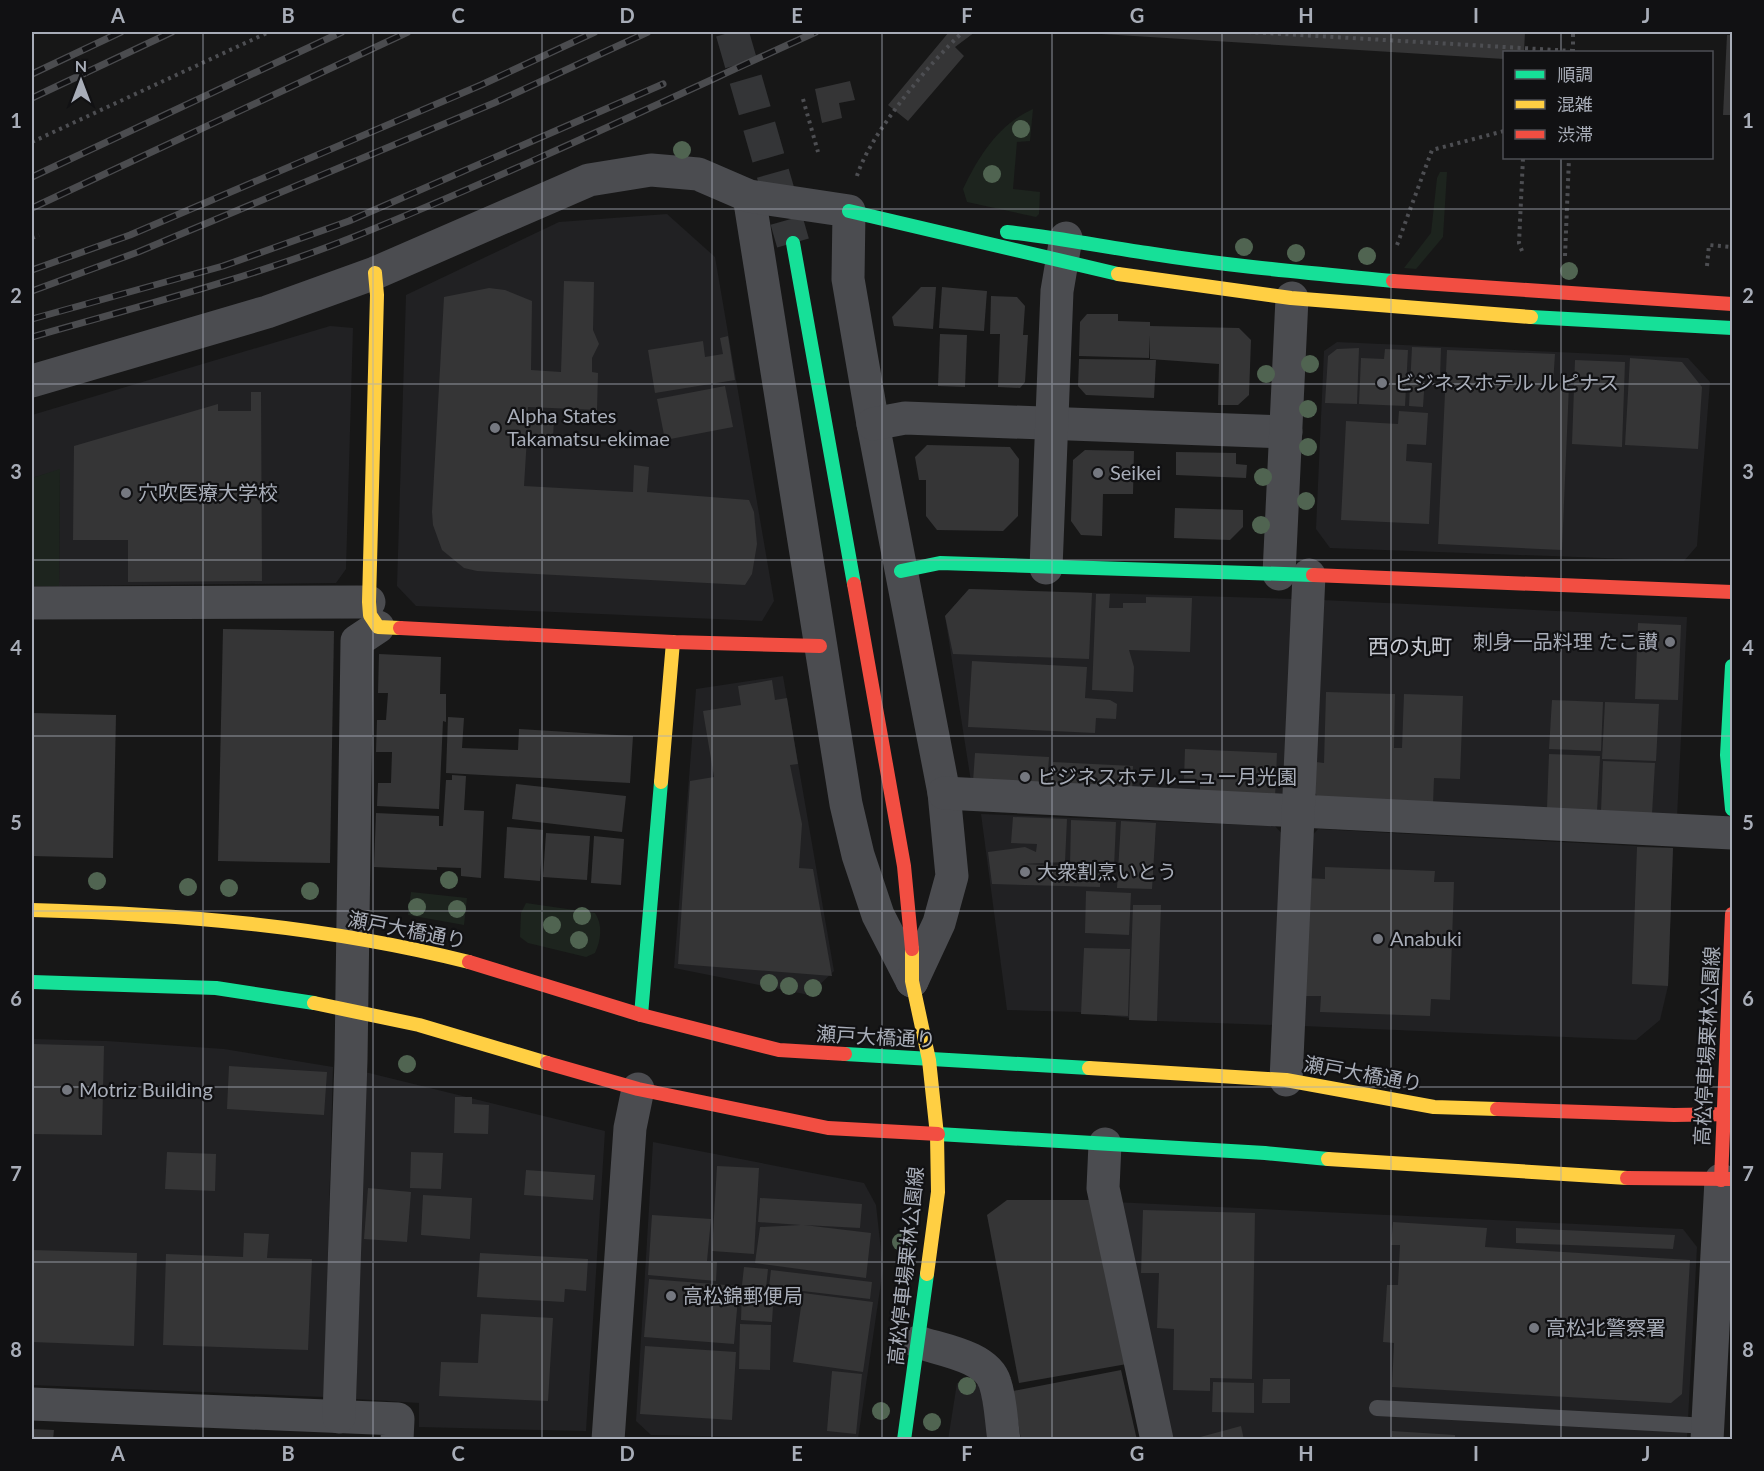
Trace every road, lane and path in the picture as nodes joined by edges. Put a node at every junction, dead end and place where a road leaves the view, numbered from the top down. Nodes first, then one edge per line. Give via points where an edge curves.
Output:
1 (269, 32) edge
2 (963, 32) edge
3 (1248, 32) edge
4 (1573, 32) edge
5 (1534, 50) edge
6 (1554, 51) edge
7 (1573, 51) edge
8 (803, 99) dead end
9 (1503, 131) edge
10 (32, 142) edge
11 (818, 153) dead end
12 (1523, 159) edge
13 (1569, 159) edge
14 (852, 195) junction
15 (749, 196) junction
16 (904, 222) junction
17 (39, 235) dead end
18 (32, 238) edge
19 (793, 243) tunnel mouth
20 (1732, 247) edge
21 (1395, 249) dead end
22 (1064, 251) junction
23 (1525, 258) dead end
24 (1564, 259) dead end
25 (375, 273) junction
26 (1707, 274) dead end
27 (1292, 298) junction
28 (1732, 304) edge
29 (1732, 328) edge
30 (32, 381) edge
31 (1051, 423) junction
32 (873, 424) junction
33 (1286, 432) junction
34 (1046, 568) junction
35 (901, 571) junction
36 (1294, 574) junction
37 (1732, 592) edge
38 (32, 603) edge
39 (373, 615) junction
40 (673, 642) junction
41 (820, 646) junction
42 (1732, 666) edge
43 (944, 793) junction
44 (1732, 808) edge
45 (1298, 811) junction
46 (1732, 833) edge
47 (32, 910) edge
48 (1732, 914) edge
49 (351, 938) junction
50 (912, 981) junction
51 (32, 982) edge
52 (352, 1012) junction
53 (641, 1015) junction
54 (929, 1060) junction
55 (1286, 1080) junction
56 (638, 1089) junction
57 (1728, 1114) edge
58 (937, 1135) junction
59 (1105, 1144) junction
60 (1727, 1180) edge
61 (918, 1342) junction
62 (32, 1404) edge
63 (1377, 1408) dead end
64 (339, 1417) junction
65 (1708, 1433) edge
66 (397, 1440) edge
67 (608, 1440) edge
68 (904, 1440) edge
69 (1004, 1440) edge
70 (1157, 1440) edge

1 - 10 path
2 - 14 path via 870,143
3 - 5 path
4 - 7 path
5 - 6 path
8 - 11 path
9 - 21 path via 1432,150
12 - 23 path via 1519,243
13 - 24 path
14 - 15 street
14 - 16 street
14 - 32 street via 848,279
15 - 25 street via 698,174 651,170 588,180
15 - 41 street
16 - 22 street
16 - 22 street
17 - 18 path
19 - 50 street, 高松停車場栗林公園線 via 904,866 912,936
20 - 26 path via 1709,245
22 - 27 street via 1144,279
22 - 28 street via 1146,253 1393,281
22 - 31 street via 1057,291
25 - 30 street via 267,312
25 - 39 street
27 - 29 street
27 - 33 street
31 - 32 street via 905,418
31 - 33 street
31 - 34 street
32 - 35 street
33 - 36 street
34 - 35 street via 940,563
34 - 36 street
35 - 43 street
36 - 37 street
36 - 45 street
38 - 39 street
39 - 40 street
39 - 49 street via 357,641
40 - 41 street
40 - 53 street
41 - 50 street via 858,855 878,915
42 - 44 street via 1726,777
43 - 45 street
43 - 50 street via 952,876 939,923
45 - 46 street
45 - 55 street
47 - 49 street, 瀬戸大橋通り via 218,919
48 - 57 street, 高松停車場栗林公園線
49 - 52 street
49 - 53 street, 瀬戸大橋通り via 486,966
50 - 54 street, 高松停車場栗林公園線
51 - 52 street via 216,988
52 - 56 street via 419,1025
52 - 64 street
53 - 54 street, 瀬戸大橋通り via 779,1050
54 - 55 street, 瀬戸大橋通り
54 - 58 street, 高松停車場栗林公園線
55 - 57 street, 瀬戸大橋通り via 1434,1107
56 - 58 street via 828,1128
56 - 67 street via 630,1128
57 - 60 street, 高松停車場栗林公園線
58 - 59 street
58 - 61 street, 高松停車場栗林公園線 via 938,1192
59 - 60 street via 1400,1165
59 - 70 street via 1103,1188
60 - 65 street
61 - 68 street, 高松停車場栗林公園線
61 - 69 street via 976,1362 988,1372 995,1382
62 - 64 street
63 - 65 lane
64 - 66 street via 398,1419

